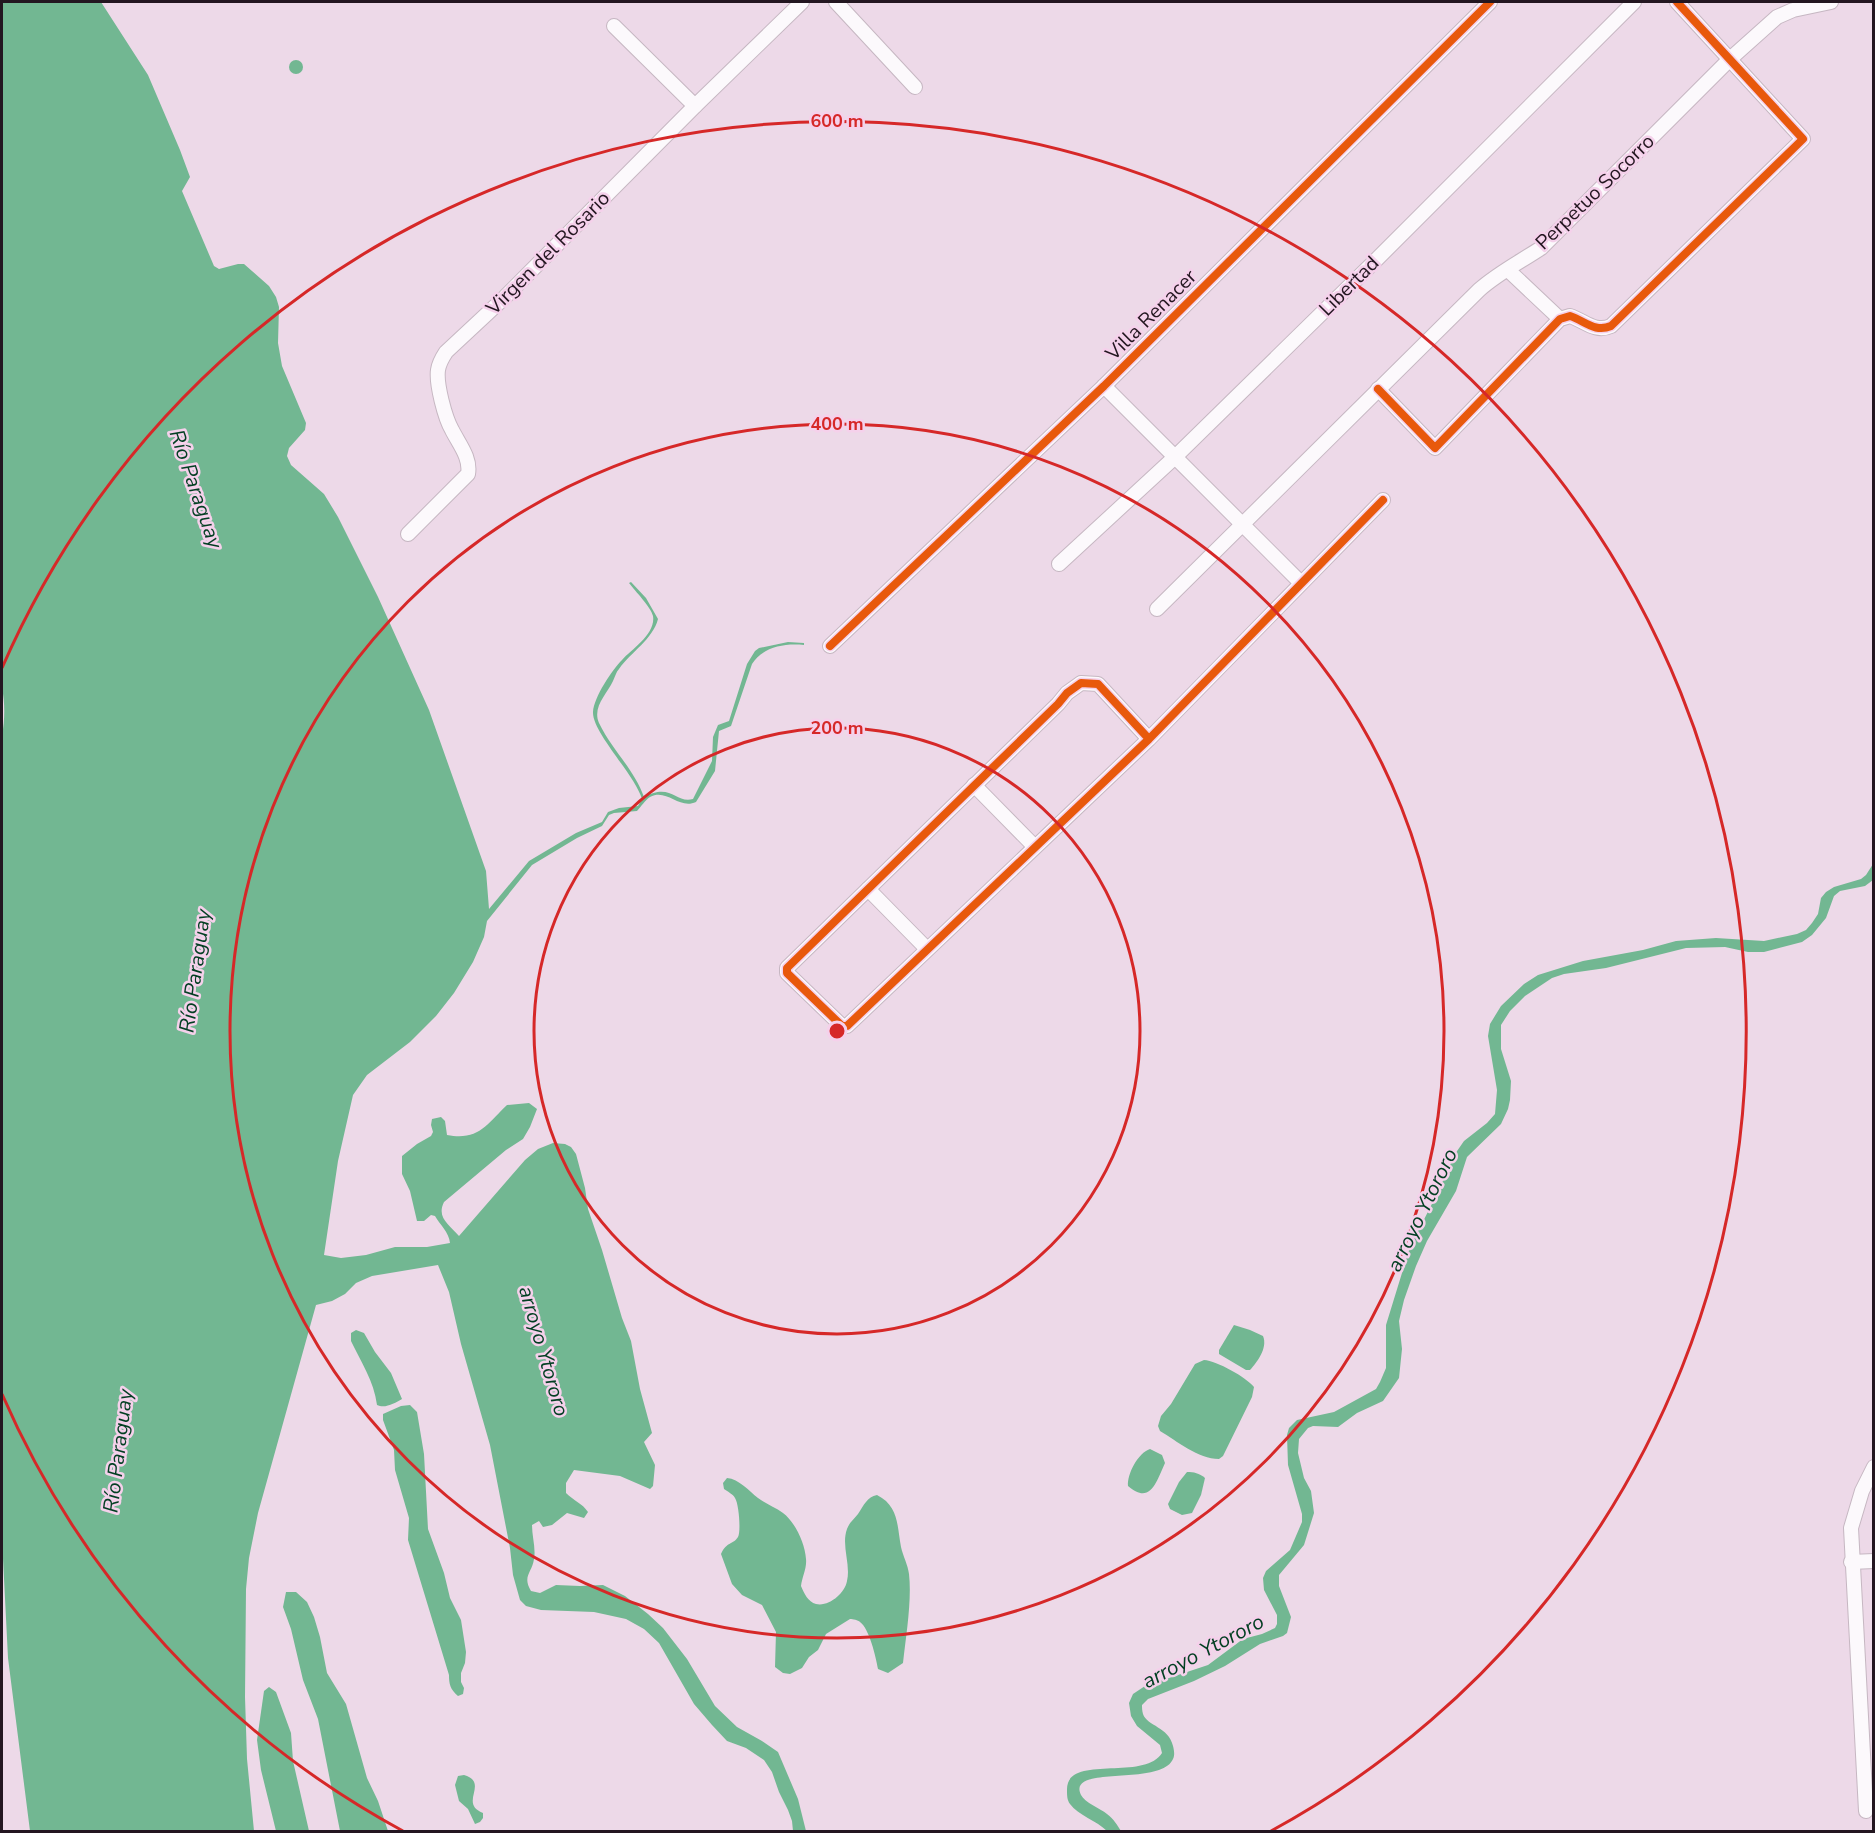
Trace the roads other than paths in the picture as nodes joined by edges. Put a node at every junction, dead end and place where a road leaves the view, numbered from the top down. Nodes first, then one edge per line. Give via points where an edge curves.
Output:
1 (802, 2) edge
2 (836, 2) edge
3 (1490, 2) edge
4 (1634, 2) edge
5 (1677, 2) edge
6 (1831, 2) edge
7 (614, 26) dead end
8 (1730, 59) junction
9 (915, 87) dead end
10 (695, 106) junction
11 (1508, 270) junction
12 (1560, 319) junction
13 (1104, 386) junction
14 (1378, 389) junction
15 (1175, 457) junction
16 (1383, 500) dead end
17 (1241, 524) junction
18 (408, 534) dead end
19 (1059, 564) dead end
20 (1301, 584) junction
21 (1156, 609) dead end
22 (830, 646) dead end
23 (1149, 739) junction
24 (974, 785) junction
25 (1034, 846) junction
26 (868, 889) junction
27 (927, 949) junction
28 (1874, 1467) edge
29 (1874, 1561) edge
30 (1851, 1562) junction
31 (1867, 1745) edge
32 (1866, 1811) dead end

1 - 10 street, Virgen del Rosario
2 - 9 street
3 - 13 street, Villa Renacer
4 - 15 street, Libertad
5 - 8 street
6 - 8 street, Perpetuo Socorro via 1777,16
7 - 10 street
8 - 11 street, Perpetuo Socorro via 1541,248
8 - 12 street via 1803,139 1611,326 1598,328 1570,316
10 - 18 street, Virgen del Rosario via 446,352 438,371 442,398 450,428 470,466 468,474
11 - 12 street
11 - 14 street, Perpetuo Socorro via 1479,290
12 - 14 street via 1435,448
13 - 15 street
13 - 22 street, Villa Renacer
14 - 17 street, Perpetuo Socorro
15 - 17 street
15 - 19 street, Libertad
16 - 20 street
17 - 20 street
17 - 21 street, Perpetuo Socorro
20 - 23 street
23 - 24 street via 1098,684 1081,683
23 - 25 street
24 - 25 street
24 - 26 street
25 - 27 street
26 - 27 street
26 - 27 street via 787,968 787,973 844,1027
28 - 30 street via 1851,1528
29 - 30 street
30 - 31 street
31 - 32 street

